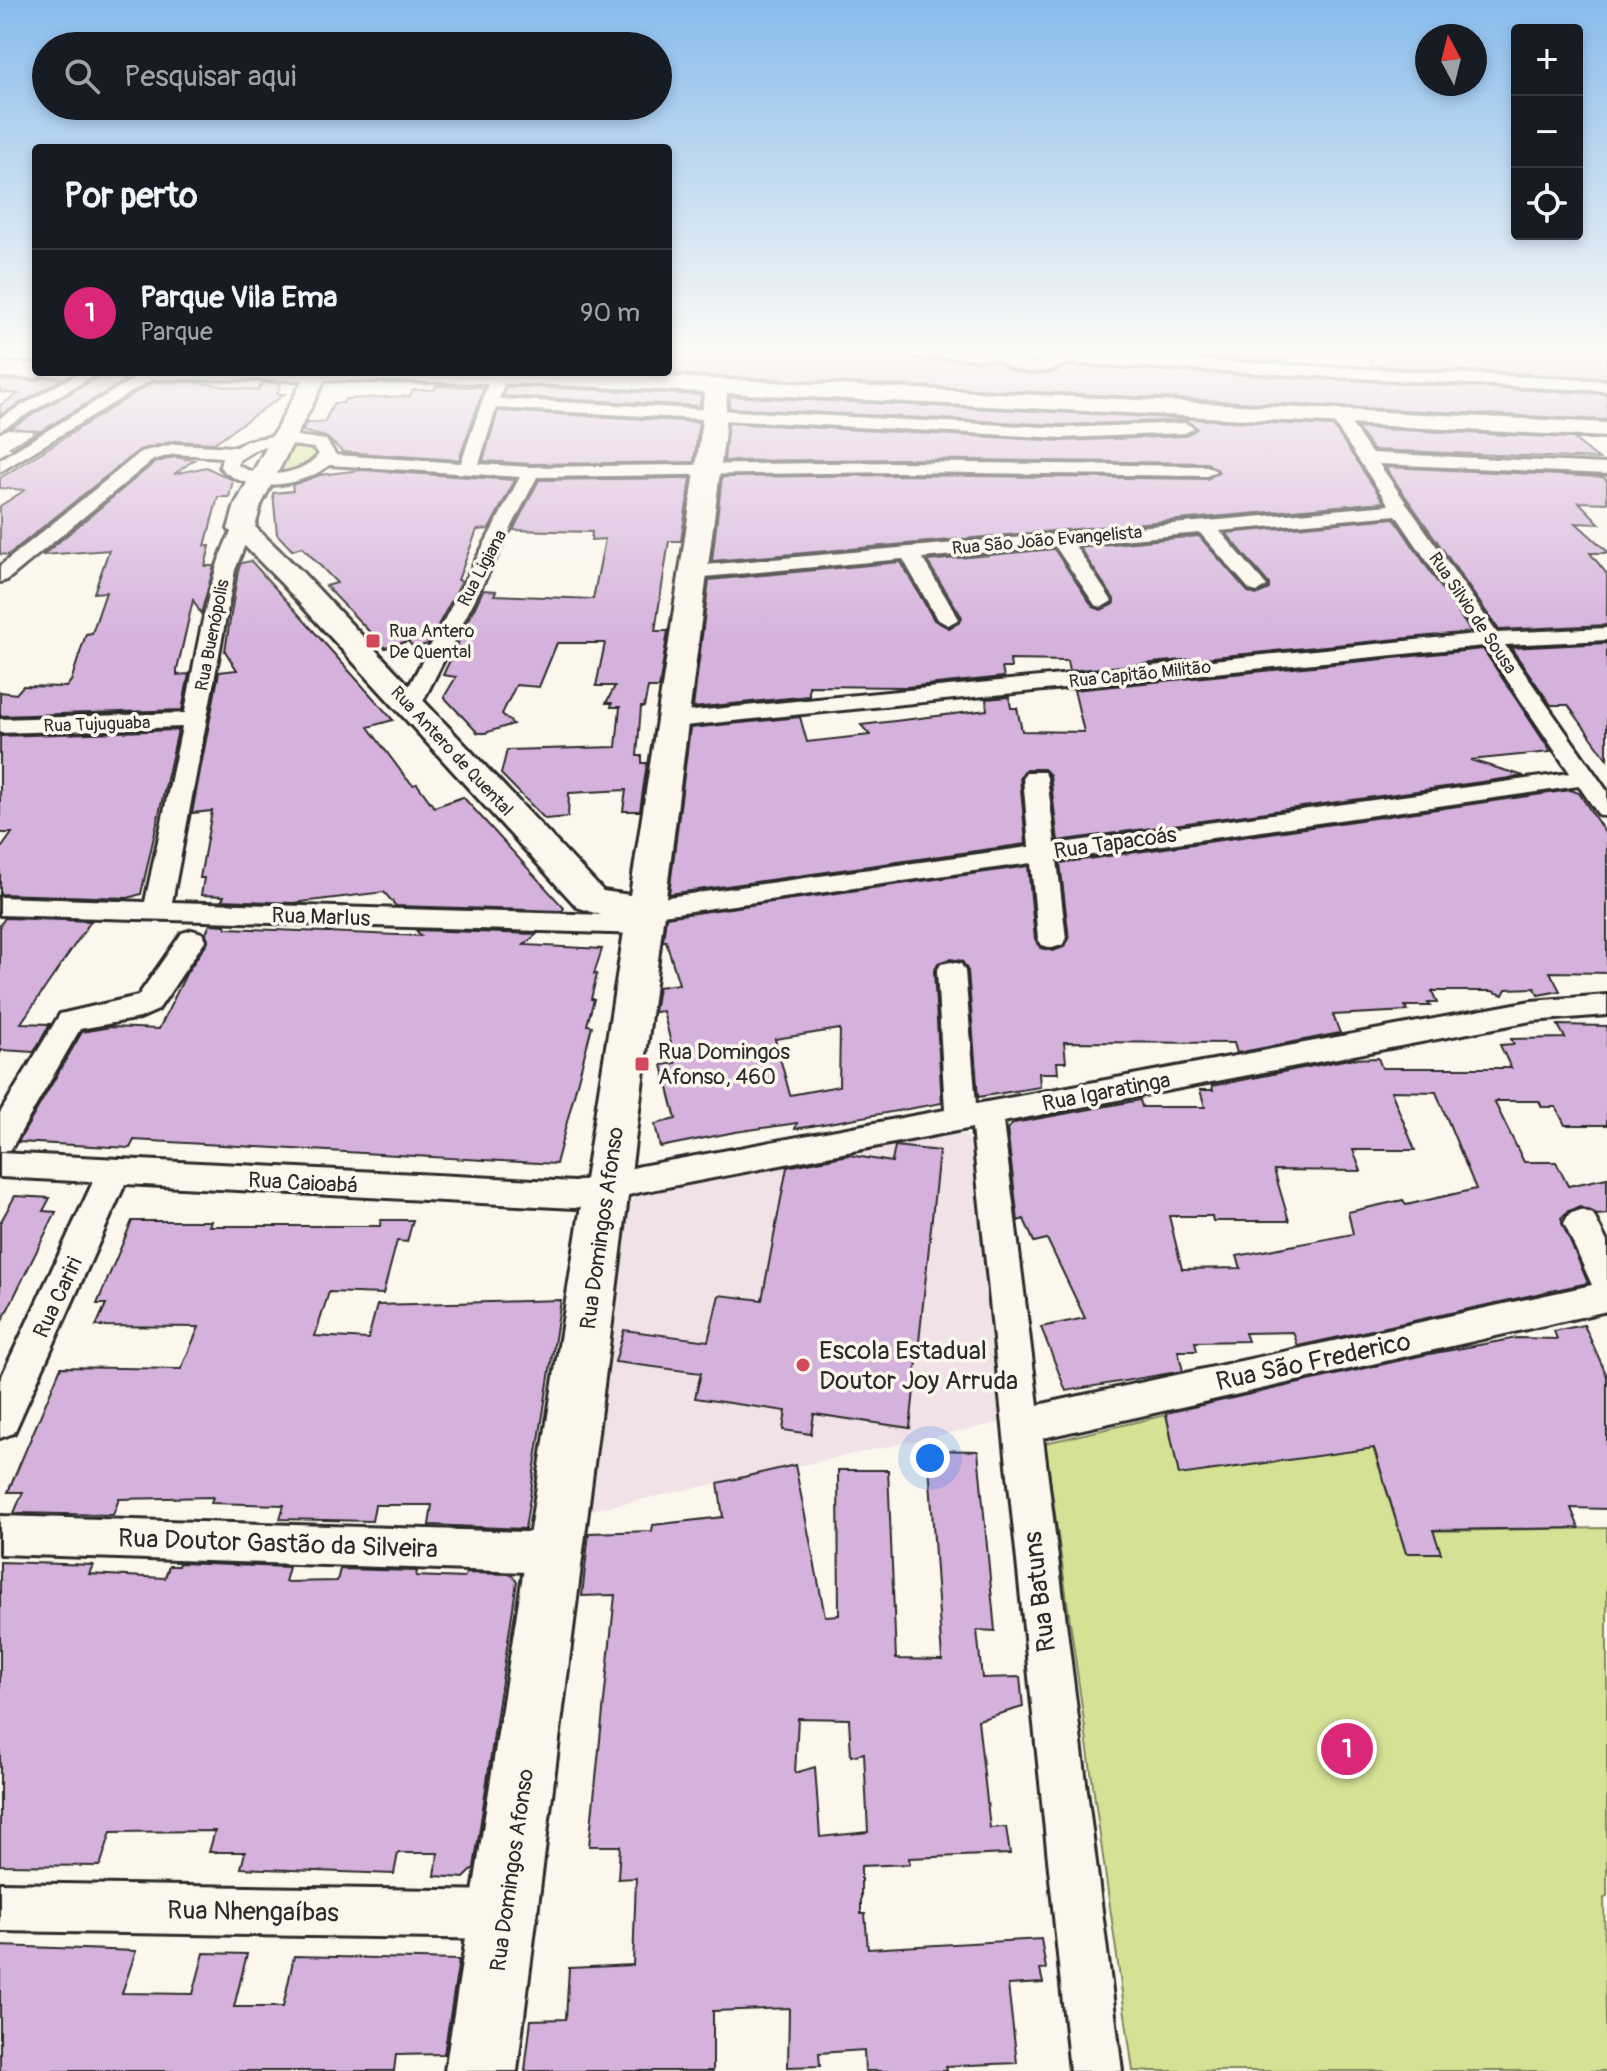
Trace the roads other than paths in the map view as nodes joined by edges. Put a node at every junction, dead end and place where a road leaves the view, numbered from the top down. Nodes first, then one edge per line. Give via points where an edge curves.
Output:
1 (33, 447) edge
2 (250, 447) edge
3 (279, 447) edge
4 (322, 447) edge
5 (475, 447) edge
6 (711, 447) edge
7 (895, 447) edge
8 (1194, 447) edge
9 (1359, 447) edge
10 (237, 452) junction
11 (1367, 458) junction
12 (326, 460) junction
13 (0, 467) edge
14 (468, 469) junction
15 (1607, 469) edge
16 (708, 470) junction
17 (531, 472) junction
18 (262, 479) junction
19 (1218, 491) dead end
20 (1402, 509) junction
21 (1205, 526) junction
22 (241, 529) junction
23 (1060, 538) junction
24 (909, 552) junction
25 (693, 572) junction
26 (0, 576) edge
27 (1257, 586) dead end
28 (1102, 601) dead end
29 (948, 619) dead end
30 (1607, 634) edge
31 (1489, 638) junction
32 (410, 705) junction
33 (195, 720) junction
34 (674, 720) junction
35 (0, 726) edge
36 (1035, 777) dead end
37 (1600, 796) edge
38 (1044, 852) junction
39 (0, 906) edge
40 (157, 912) junction
41 (644, 917) junction
42 (192, 939) dead end
43 (1052, 939) dead end
44 (951, 971) dead end
45 (1607, 1005) edge
46 (974, 1115) junction
47 (0, 1140) edge
48 (0, 1165) edge
49 (114, 1172) junction
50 (606, 1189) junction
51 (1581, 1223) dead end
52 (1607, 1280) edge
53 (1607, 1296) edge
54 (14, 1362) edge
55 (0, 1421) edge
56 (1020, 1426) junction
57 (0, 1535) edge
58 (556, 1553) junction
59 (0, 1907) edge
60 (505, 1915) junction
61 (481, 2071) edge
62 (1096, 2071) edge

1 - 13 street
2 - 10 street
3 - 18 street, Rua Buenópolis
4 - 12 street
5 - 14 street
6 - 16 street, Rua Domingos Afonso
7 - 16 street
8 - 19 street
9 - 11 street, Rua Silvio de Sousa
10 - 18 street via 228,462 233,472
10 - 26 street via 174,449 147,456
11 - 15 street
11 - 20 street, Rua Silvio de Sousa
12 - 14 street
12 - 18 street via 293,476
14 - 17 street
16 - 17 street
16 - 25 street, Rua Domingos Afonso
17 - 32 street, Rua Ligiana
18 - 22 street, Rua Buenópolis
20 - 21 street, Rua São João Evangelista
20 - 31 street, Rua Silvio de Sousa
21 - 23 street, Rua São João Evangelista
21 - 27 street
22 - 32 street, Rua Antero de Quental
22 - 33 street, Rua Buenópolis via 225,570
23 - 24 street, Rua São João Evangelista
23 - 28 street
24 - 25 street, Rua São João Evangelista
24 - 29 street
25 - 34 street, Rua Domingos Afonso
30 - 31 street, Rua Capitão Militão
31 - 34 street, Rua Capitão Militão
31 - 37 street, Rua Silvio de Sousa
32 - 41 street, Rua Antero de Quental via 590,899
33 - 35 street, Rua Tujuguaba
33 - 40 street, Rua Buenópolis
34 - 41 street, Rua Domingos Afonso
36 - 38 street
37 - 38 street, Rua Tapacoás
38 - 41 street, Rua Tapacoás
38 - 43 street
39 - 40 street, Rua Marlus
40 - 41 street, Rua Marlus
41 - 50 street, Rua Domingos Afonso
42 - 47 street via 148,1003 70,1021
44 - 46 street, Rua Batuns
45 - 46 street, Rua Igaratinga via 1531,1011
46 - 50 street, Rua Igaratinga
46 - 56 street, Rua Batuns
48 - 49 street, Rua Caioabá
49 - 50 street, Rua Caioabá via 543,1194
49 - 54 street, Rua Cariri
50 - 58 street, Rua Domingos Afonso
51 - 52 street
53 - 56 street, Rua São Frederico
54 - 55 street, Rua Cariri
56 - 62 street, Rua Batuns
57 - 58 street, Rua Doutor Gastão da Silveira
58 - 60 street, Rua Domingos Afonso
59 - 60 street, Rua Nhengaíbas
60 - 61 street, Rua Domingos Afonso

